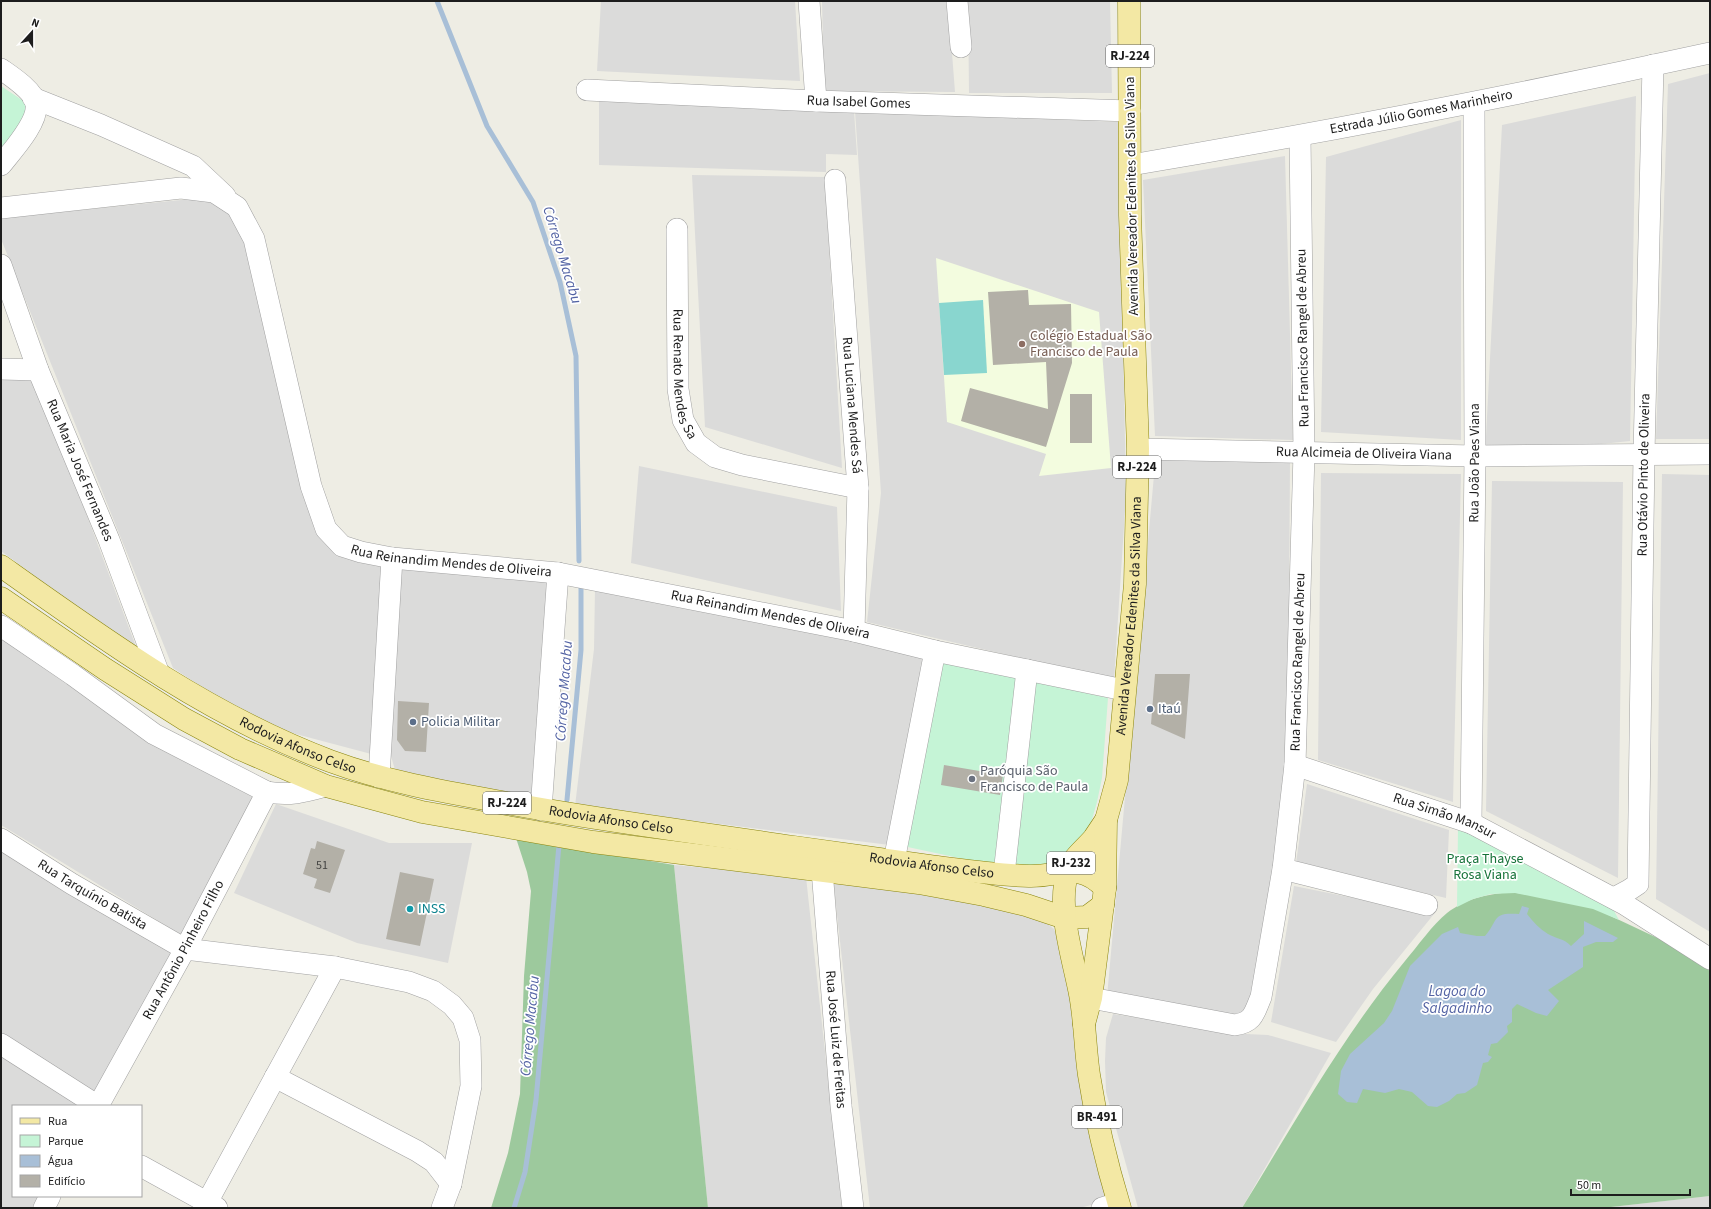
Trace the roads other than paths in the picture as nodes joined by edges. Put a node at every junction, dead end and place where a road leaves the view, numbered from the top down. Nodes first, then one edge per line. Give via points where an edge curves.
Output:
1 (809, 1) edge
2 (957, 1) edge
3 (1129, 1) edge
4 (961, 47) dead end
5 (1710, 53) edge
6 (1653, 65) junction
7 (8, 74) edge
8 (587, 90) dead end
9 (33, 98) junction
10 (816, 101) junction
11 (1474, 103) junction
12 (1130, 111) junction
13 (1300, 136) junction
14 (1, 165) edge
15 (1131, 165) junction
16 (835, 180) dead end
17 (234, 205) junction
18 (1, 208) edge
19 (677, 229) dead end
20 (1, 265) edge
21 (1, 368) edge
22 (38, 370) junction
23 (1138, 449) junction
24 (1304, 453) junction
25 (1644, 454) junction
26 (1710, 454) edge
27 (1475, 456) junction
28 (858, 488) junction
29 (392, 558) junction
30 (1, 566) edge
31 (558, 573) junction
32 (1, 598) edge
33 (1, 626) edge
34 (854, 631) junction
35 (935, 651) junction
36 (105, 669) junction
37 (1027, 670) junction
38 (159, 674) junction
39 (94, 690) junction
40 (1124, 690) junction
41 (1295, 765) junction
42 (379, 777) junction
43 (326, 786) junction
44 (267, 792) junction
45 (541, 810) junction
46 (1106, 820) junction
47 (1471, 823) junction
48 (1, 839) edge
49 (894, 861) junction
50 (1283, 869) junction
51 (822, 870) junction
52 (1068, 872) junction
53 (1004, 874) junction
54 (1638, 884) junction
55 (1104, 897) junction
56 (1614, 898) junction
57 (1427, 905) dead end
58 (1643, 915) junction
59 (1065, 918) junction
60 (185, 949) junction
61 (1710, 959) edge
62 (335, 967) junction
63 (1091, 998) junction
64 (1084, 1024) junction
65 (1, 1044) edge
66 (275, 1077) junction
67 (96, 1105) edge
68 (99, 1105) edge
69 (142, 1167) edge
70 (450, 1184) junction
71 (50, 1197) edge
72 (209, 1206) edge
73 (1113, 1206) edge
74 (44, 1208) edge
75 (442, 1208) edge
76 (853, 1208) edge

1 - 10 street
2 - 4 street
3 - 12 main road, Avenida Vereador Edenites da Silva Viana / RJ-224
5 - 6 street, Estrada Júlio Gomes Marinheiro
6 - 11 street, Estrada Júlio Gomes Marinheiro
6 - 25 street, Rua Otávio Pinto de Oliveira
7 - 9 street
8 - 10 street, Rua Isabel Gomes
9 - 14 street via 36,103 35,116
9 - 17 street via 194,166
10 - 12 street, Rua Isabel Gomes
11 - 13 street, Estrada Júlio Gomes Marinheiro
11 - 27 street, Rua João Paes Viana
12 - 15 main road, Avenida Vereador Edenites da Silva Viana / RJ-224
13 - 15 street, Estrada Júlio Gomes Marinheiro
13 - 24 street, Rua Francisco Rangel de Abreu
15 - 23 main road, Avenida Vereador Edenites da Silva Viana / RJ-224 via 1130,215
16 - 28 street, Rua Luciana Mendes Sá
17 - 18 street, Rua Reinandim Mendes de Oliveira via 214,192 181,188
17 - 29 street, Rua Reinandim Mendes de Oliveira via 254,239 311,486 326,529 342,546
19 - 28 street, Rua Renato Mendes Sa via 678,389 683,420 696,443 715,457 742,465
20 - 22 street, Rua Maria José Fernandes
21 - 22 street
22 - 38 street, Rua Maria José Fernandes via 109,540
23 - 24 street, Rua Alcimeia de Oliveira Viana
23 - 40 main road, Avenida Vereador Edenites da Silva Viana / RJ-224 via 1135,584
24 - 27 street, Rua Alcimeia de Oliveira Viana
24 - 41 street, Rua Francisco Rangel de Abreu
25 - 26 street, Rua Alcimeia de Oliveira Viana
25 - 27 street, Rua Alcimeia de Oliveira Viana
25 - 54 street, Rua Otávio Pinto de Oliveira
27 - 47 street, Rua João Paes Viana
28 - 34 street, Rua Luciana Mendes Sá
29 - 31 street, Rua Reinandim Mendes de Oliveira
29 - 42 street
30 - 38 main road, Rodovia Afonso Celso / RJ-224
31 - 34 street, Rua Reinandim Mendes de Oliveira
31 - 45 street
32 - 36 main road, Rodovia Afonso Celso / RJ-224
33 - 39 street
34 - 35 street, Rua Reinandim Mendes de Oliveira
35 - 37 street, Rua Reinandim Mendes de Oliveira
35 - 49 street
36 - 39 street
36 - 43 main road, Rodovia Afonso Celso / RJ-224 via 184,719 240,749
37 - 40 street, Rua Reinandim Mendes de Oliveira
37 - 53 street
38 - 42 main road, Rodovia Afonso Celso / RJ-224 via 242,722 329,761
39 - 44 street via 154,734
40 - 46 main road, Avenida Vereador Edenites da Silva Viana / RJ-224 via 1117,780
41 - 47 street, Rua Simão Mansur
41 - 50 street, Rua Francisco Rangel de Abreu
42 - 45 main road, Rodovia Afonso Celso / RJ-224 via 413,786
43 - 44 street via 284,795
43 - 51 main road, Rodovia Afonso Celso / RJ-224 via 422,812 593,842
44 - 60 street, Rua Antônio Pinheiro Filho
45 - 49 main road, Rodovia Afonso Celso / RJ-224
46 - 52 main road, Avenida Vereador Edenites da Silva Viana / RJ-232 via 1072,862
46 - 55 main road, Avenida Vereador Edenites da Silva Viana / RJ-232
47 - 56 street, Rua Simão Mansur
48 - 60 street, Rua Tarquínio Batista via 72,884
49 - 53 main road, Rodovia Afonso Celso / RJ-224
50 - 57 street
50 - 63 street, Rua Francisco Rangel de Abreu via 1261,997 1253,1016 1246,1023 1235,1025
51 - 59 main road, Rodovia Afonso Celso / RJ-224 via 984,895
51 - 76 street, Rua José Luiz de Freitas via 840,1106
52 - 53 main road, Rodovia Afonso Celso / RJ-224 via 1032,876
52 - 55 main road, Rodovia Afonso Celso via 1089,875
52 - 59 main road, Avenida Vereador Edenites da Silva Viana / RJ-232 via 1064,895
54 - 56 street
54 - 58 street, Rua Otávio Pinto de Oliveira
55 - 59 main road, Rodovia Afonso Celso / RJ-224 via 1087,917
55 - 63 main road, Avenida Vereador Edenites da Silva Viana / BR-491
56 - 58 street, Rua Simão Mansur
58 - 61 street, Rua Simão Mansur
59 - 64 main road, Avenida Vereador Edenites da Silva Viana / BR-491
60 - 62 street
60 - 68 street, Rua Antônio Pinheiro Filho
62 - 66 street
62 - 70 street via 409,982 433,991 452,1005 463,1018 470,1040 471,1086
63 - 64 main road, Avenida Vereador Edenites da Silva Viana / BR-491
64 - 73 main road, Avenida Vereador Edenites da Silva Viana / BR-491 via 1089,1074
65 - 67 street
66 - 70 street via 434,1162
66 - 72 street
69 - 72 street
70 - 75 street
71 - 74 street

